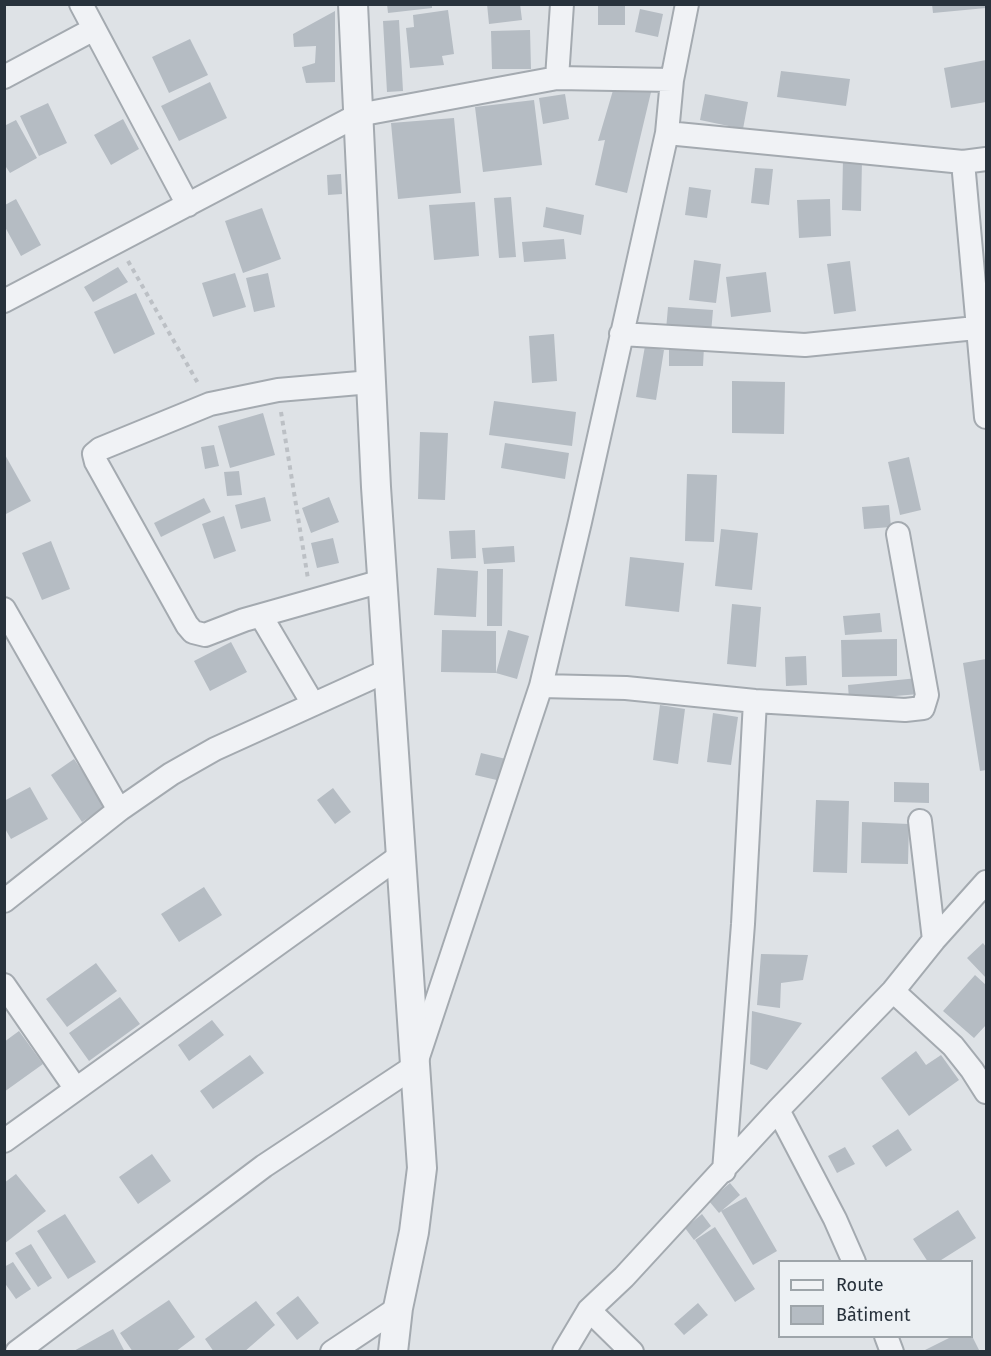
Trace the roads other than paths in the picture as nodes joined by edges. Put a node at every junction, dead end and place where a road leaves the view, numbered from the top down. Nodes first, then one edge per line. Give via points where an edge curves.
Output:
1 (81, 4) edge
2 (353, 4) edge
3 (562, 4) edge
4 (687, 4) edge
5 (94, 29) junction
6 (4, 77) edge
7 (557, 78) junction
8 (672, 80) junction
9 (358, 116) junction
10 (667, 133) junction
11 (987, 159) edge
12 (963, 162) junction
13 (188, 205) junction
14 (4, 302) edge
15 (983, 327) edge
16 (621, 334) junction
17 (371, 382) junction
18 (987, 417) edge
19 (898, 534) dead end
20 (382, 581) junction
21 (4, 609) edge
22 (261, 616) junction
23 (389, 670) junction
24 (541, 686) junction
25 (755, 701) junction
26 (313, 704) junction
27 (119, 810) junction
28 (920, 821) dead end
29 (400, 856) junction
30 (987, 882) edge
31 (4, 901) edge
32 (934, 940) junction
33 (4, 985) edge
34 (893, 991) junction
35 (415, 1065) junction
36 (76, 1089) junction
37 (987, 1092) edge
38 (778, 1110) junction
39 (4, 1141) edge
40 (724, 1171) junction
41 (853, 1260) edge
42 (398, 1308) junction
43 (589, 1311) junction
44 (21, 1350) edge
45 (332, 1352) edge
46 (393, 1352) edge
47 (564, 1352) edge
48 (632, 1352) edge

1 - 5 street
2 - 9 street
3 - 7 street
4 - 8 street
5 - 6 street
5 - 13 street
7 - 8 street
7 - 9 street
8 - 10 street
9 - 13 street
9 - 17 street
10 - 12 street
10 - 16 street
11 - 12 street
12 - 15 street
13 - 14 street
15 - 16 street via 805,345
15 - 18 street
16 - 24 street
17 - 20 street
17 - 22 street via 278,390 210,404 94,454 193,632 205,635
19 - 25 street via 927,695 923,708
20 - 22 street
20 - 23 street
21 - 27 street
22 - 26 street
23 - 26 street
23 - 29 street
24 - 25 street via 626,688
24 - 35 street
25 - 40 street
26 - 27 street via 215,749
27 - 31 street
28 - 32 street
29 - 35 street
29 - 36 street
30 - 32 street
32 - 34 street
33 - 36 street
34 - 37 street via 953,1046
34 - 38 street
35 - 42 street via 422,1168
35 - 44 street via 264,1166
36 - 39 street
38 - 40 street
38 - 41 street
40 - 43 street
42 - 45 street
42 - 46 street
43 - 47 street
43 - 48 street

